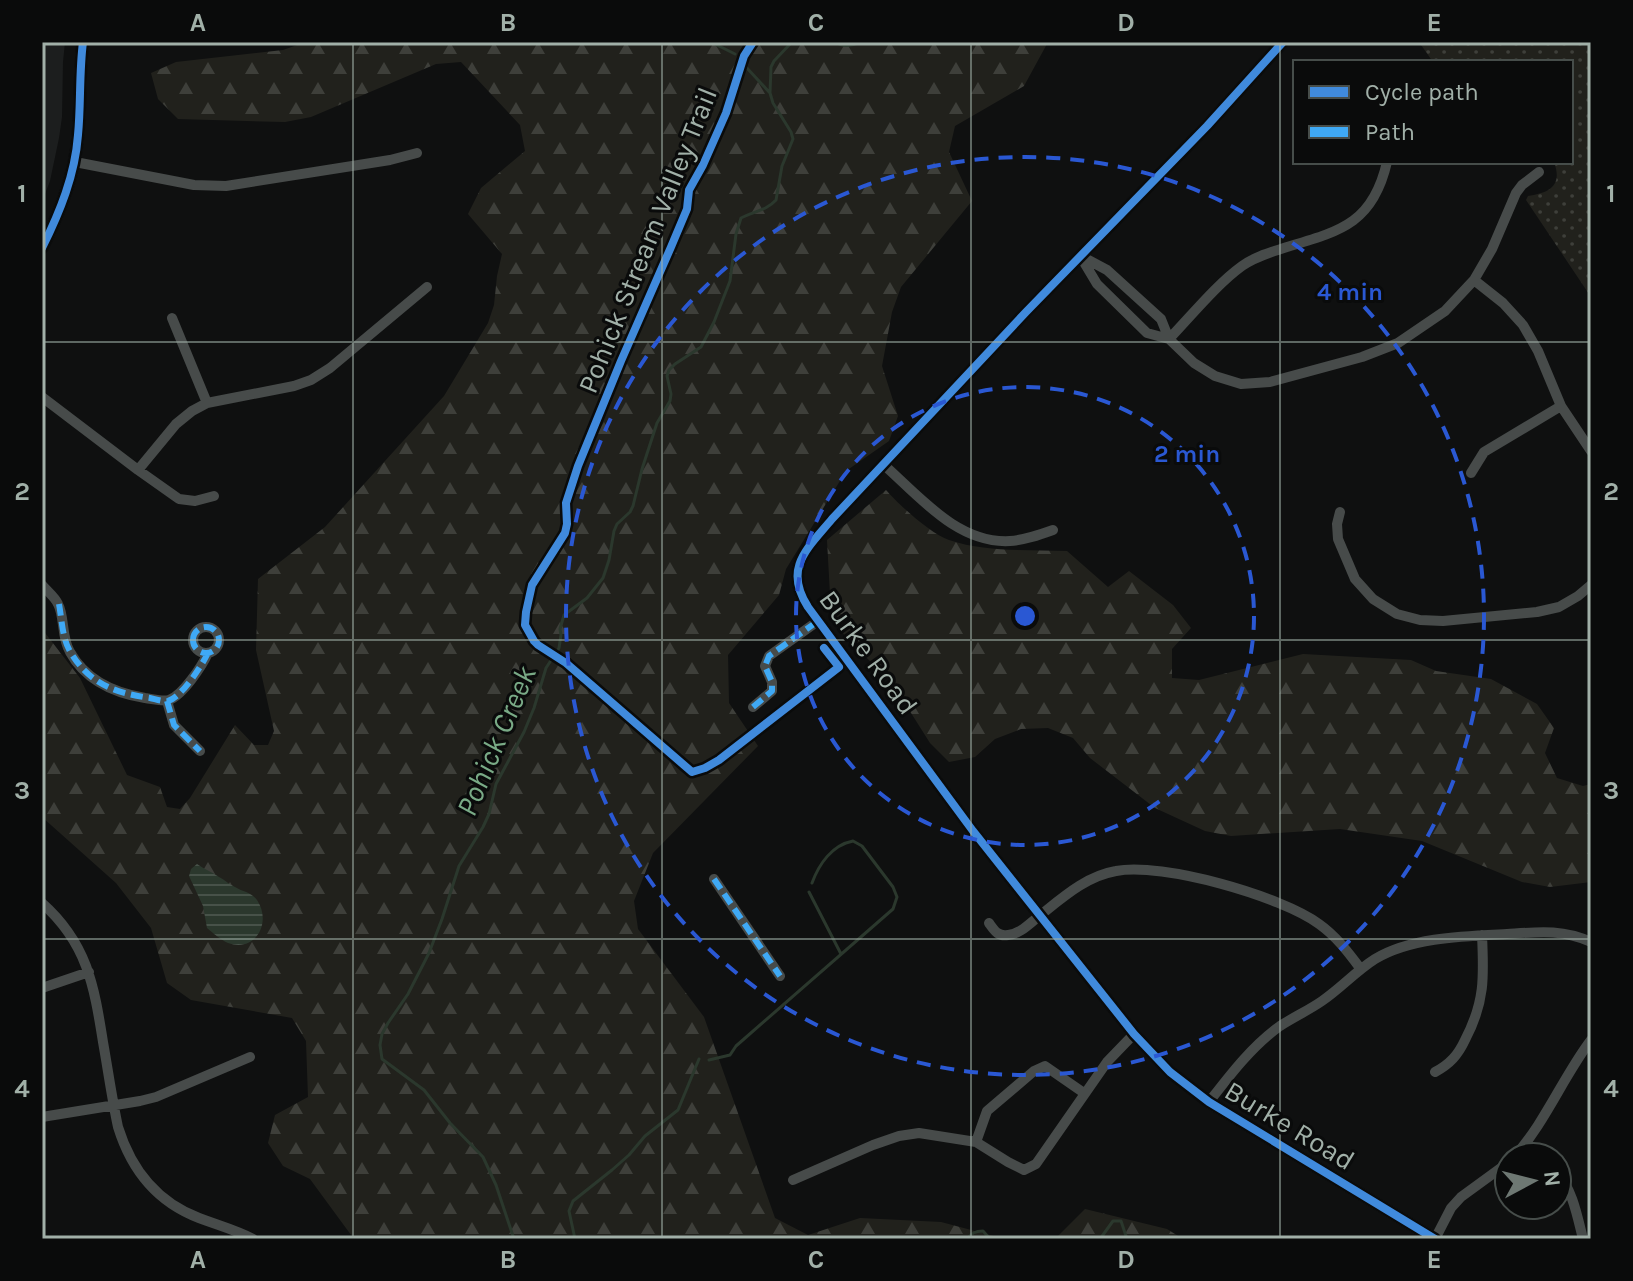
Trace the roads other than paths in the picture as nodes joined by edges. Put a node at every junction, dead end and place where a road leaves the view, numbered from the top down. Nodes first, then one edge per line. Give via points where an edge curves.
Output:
1 (83, 42) edge
2 (1283, 42) edge
3 (417, 153) dead end
4 (75, 162) junction
5 (1387, 164) edge
6 (1539, 172) dead end
7 (42, 248) edge
8 (1081, 256) junction
9 (1474, 280) junction
10 (427, 287) dead end
11 (172, 318) dead end
12 (1169, 339) junction
13 (42, 397) edge
14 (207, 403) junction
15 (1561, 406) junction
16 (1591, 451) edge
17 (884, 465) junction
18 (138, 470) junction
19 (1471, 473) dead end
20 (214, 496) dead end
21 (1340, 512) dead end
22 (1053, 530) dead end
23 (42, 585) edge
24 (1591, 585) edge
25 (818, 621) junction
26 (208, 653) dead end
27 (167, 701) junction
28 (753, 707) dead end
29 (200, 751) dead end
30 (714, 879) dead end
31 (42, 903) edge
32 (1040, 915) junction
33 (989, 923) dead end
34 (1482, 935) junction
35 (1591, 942) edge
36 (1360, 968) junction
37 (89, 972) junction
38 (780, 976) dead end
39 (42, 988) edge
40 (1134, 1034) junction
41 (1591, 1040) edge
42 (250, 1057) dead end
43 (1435, 1072) dead end
44 (1084, 1093) junction
45 (1209, 1102) junction
46 (113, 1105) junction
47 (42, 1117) edge
48 (1528, 1141) edge
49 (976, 1142) junction
50 (1493, 1174) edge
51 (793, 1180) dead end
52 (1573, 1201) edge
53 (253, 1239) edge
54 (1435, 1239) edge
55 (1583, 1239) edge

1 - 4 street
2 - 8 street, Burke Road
3 - 4 street via 226,186 194,185
4 - 7 street
5 - 12 street via 1373,200 1348,225 1244,264
6 - 9 street via 1516,193
8 - 12 street via 1107,270 1161,319
8 - 12 street via 1097,284 1147,333
8 - 17 street, Burke Road
9 - 12 street via 1445,311 1398,343 1270,382 1241,384 1215,376
9 - 15 street via 1523,325
10 - 14 street via 311,380
11 - 14 street
13 - 18 street
14 - 18 street via 176,424
15 - 16 street
15 - 19 street via 1484,452
17 - 22 street via 943,518 974,536 1013,541
17 - 25 street, Burke Road via 799,563 798,586
18 - 20 street via 179,499
21 - 24 street via 1338,539 1355,579 1397,614 1443,621 1537,612 1559,607
23 - 27 street via 59,604 69,651 87,672 123,695
25 - 28 street via 769,656 765,666 772,691
25 - 32 street, Burke Road
26 - 27 street
27 - 29 street via 174,725
30 - 38 street
31 - 37 street via 75,942
32 - 33 street via 1006,936
32 - 36 street via 1106,873 1154,870 1215,882 1302,913 1335,936
32 - 40 street, Burke Road
34 - 35 street via 1554,931
34 - 36 street via 1410,945
34 - 43 street via 1484,976 1475,1021 1458,1054
36 - 45 street via 1257,1045
37 - 39 street
37 - 46 street
40 - 44 street
40 - 45 street, Burke Road
41 - 48 street
42 - 46 street via 156,1097
44 - 49 street via 1045,1066 987,1111
44 - 49 street via 1036,1164 1024,1170
45 - 54 street, Burke Road
46 - 47 street
46 - 53 street via 123,1146 149,1185 181,1210
49 - 51 street via 908,1134
50 - 54 street via 1451,1208
52 - 55 street

